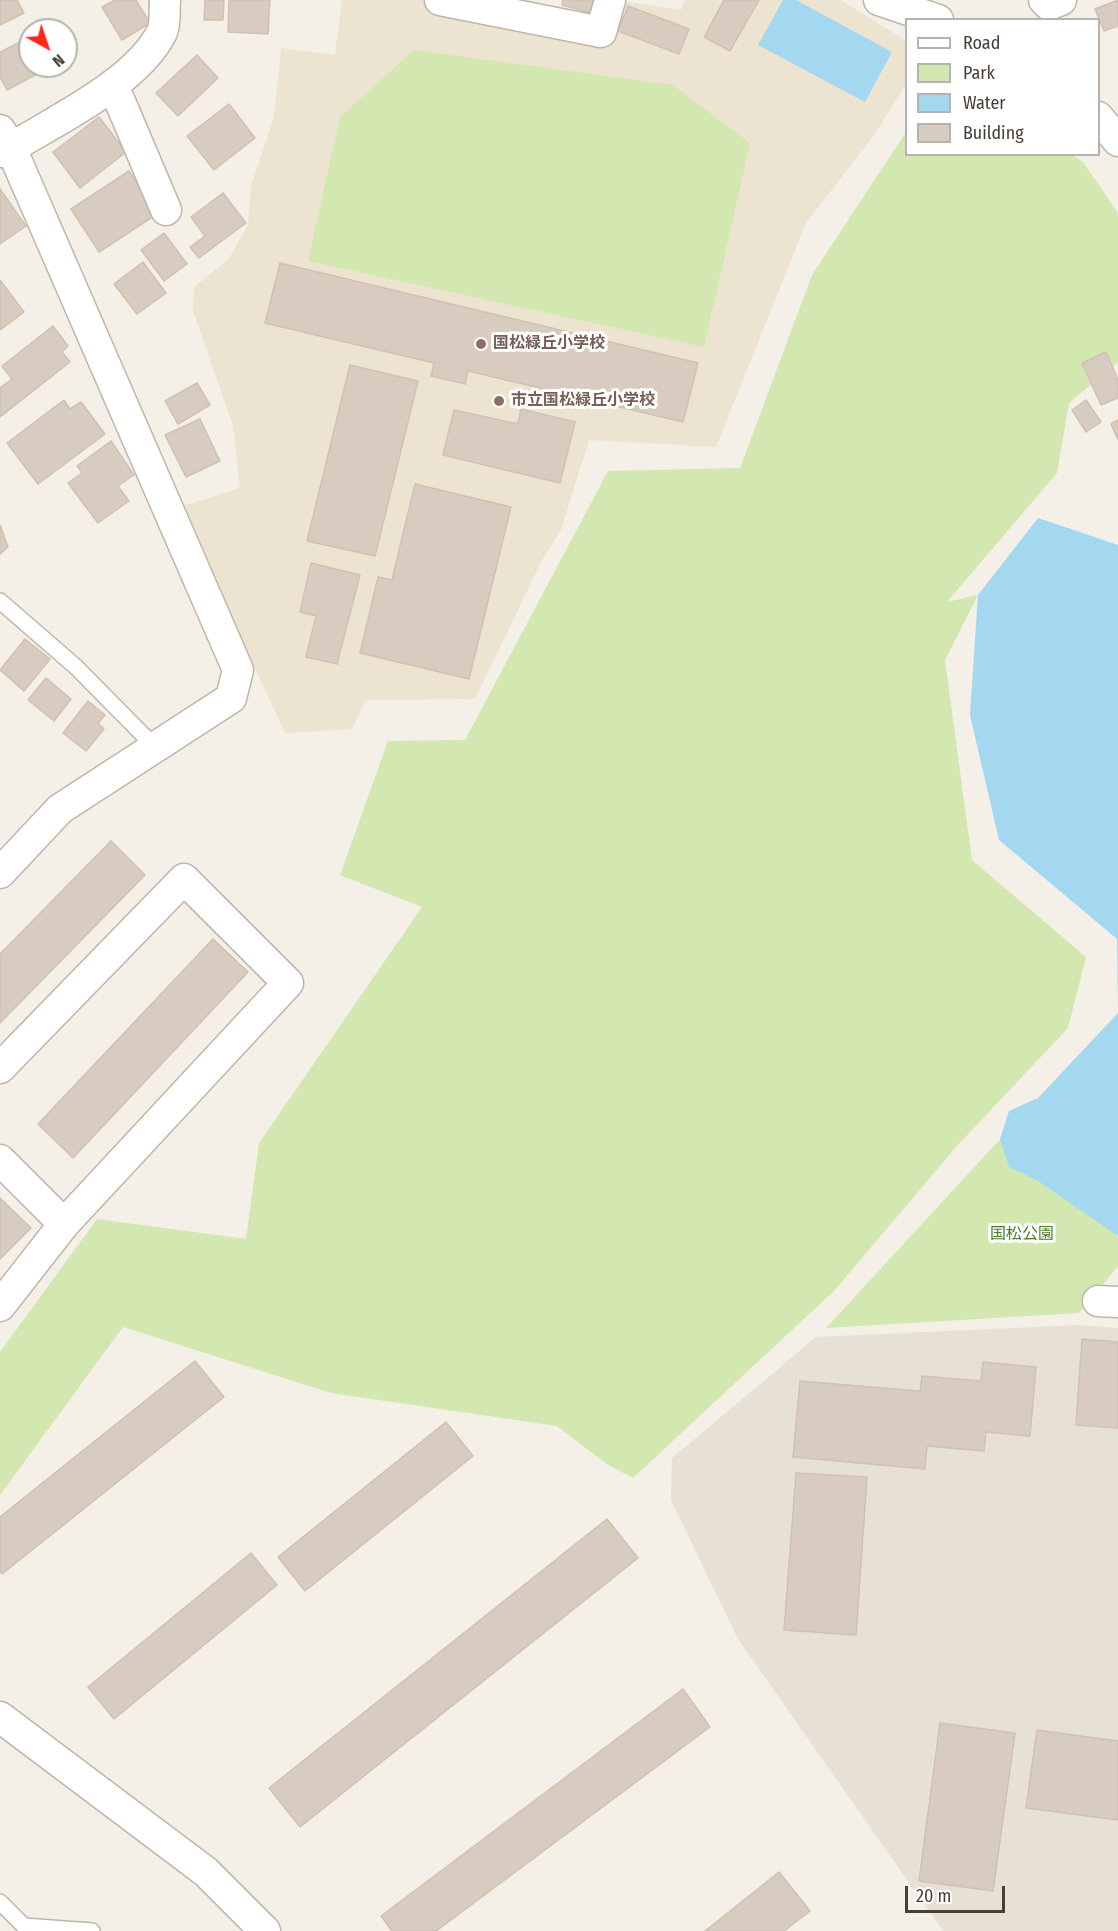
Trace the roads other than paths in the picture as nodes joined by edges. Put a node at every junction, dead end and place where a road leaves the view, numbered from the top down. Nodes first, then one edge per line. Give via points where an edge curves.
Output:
1 (165, 0) edge
2 (610, 0) edge
3 (1044, 0) edge
4 (1061, 0) edge
5 (452, 1) edge
6 (882, 1) edge
7 (932, 18) edge
8 (113, 85) junction
9 (1100, 119) edge
10 (1118, 141) edge
11 (4, 143) edge
12 (166, 210) dead end
13 (0, 601) edge
14 (155, 747) junction
15 (0, 873) edge
16 (0, 1068) edge
17 (0, 1160) edge
18 (64, 1224) junction
19 (0, 1306) edge
20 (0, 1717) edge
21 (0, 1902) edge
22 (24, 1928) edge
23 (92, 1931) edge
24 (266, 1931) edge

1 - 8 street via 163,30 142,61
2 - 5 street via 601,32
3 - 4 street via 1049,5
6 - 7 street
8 - 11 street
8 - 12 street
9 - 10 street
11 - 14 street via 238,670 231,698
13 - 14 lane via 76,668
14 - 15 street via 60,809
16 - 18 street via 184,879 288,983
17 - 18 street
18 - 19 street
20 - 24 street via 206,1872
21 - 22 lane
22 - 23 lane

